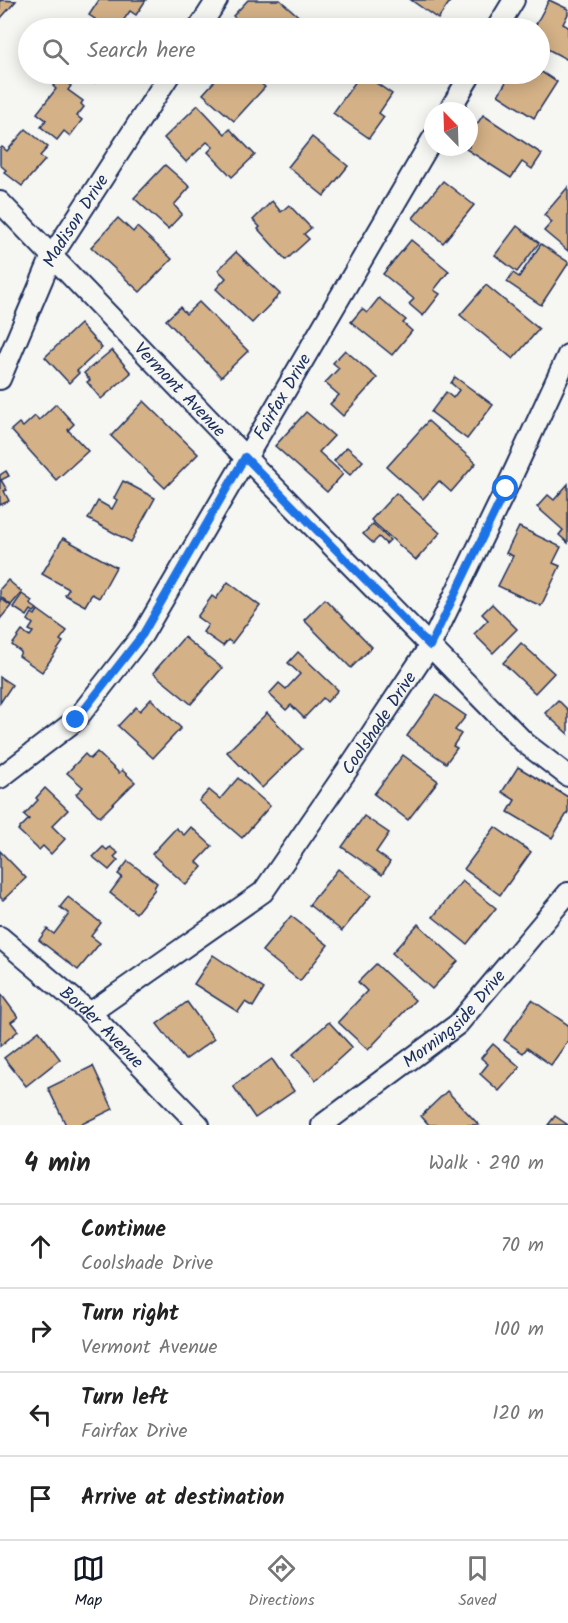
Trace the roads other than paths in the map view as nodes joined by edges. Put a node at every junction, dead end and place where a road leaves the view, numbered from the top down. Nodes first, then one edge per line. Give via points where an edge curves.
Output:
1 (217, 0) edge
2 (514, 0) edge
3 (205, 18) edge
4 (503, 18) edge
5 (164, 84) edge
6 (465, 84) edge
7 (454, 102) edge
8 (424, 153) edge
9 (0, 202) edge
10 (52, 256) junction
11 (568, 355) edge
12 (0, 379) edge
13 (245, 457) junction
14 (430, 646) junction
15 (568, 776) edge
16 (0, 778) edge
17 (568, 893) edge
18 (0, 937) edge
19 (90, 1013) junction
20 (199, 1125) edge
21 (322, 1125) edge

1 - 3 street
2 - 4 street
5 - 10 street, Madison Drive
6 - 7 street
8 - 13 street, Fairfax Drive
9 - 10 street, Vermont Avenue
10 - 12 street, Madison Drive
10 - 13 street, Vermont Avenue
11 - 14 street, Coolshade Drive
13 - 14 street, Vermont Avenue
13 - 16 street, Fairfax Drive via 143,634 76,720
14 - 15 street, Vermont Avenue via 525,743
14 - 19 street, Coolshade Drive via 263,892
17 - 21 street, Morningside Drive via 458,1024
18 - 19 street, Border Avenue
19 - 20 street, Border Avenue

